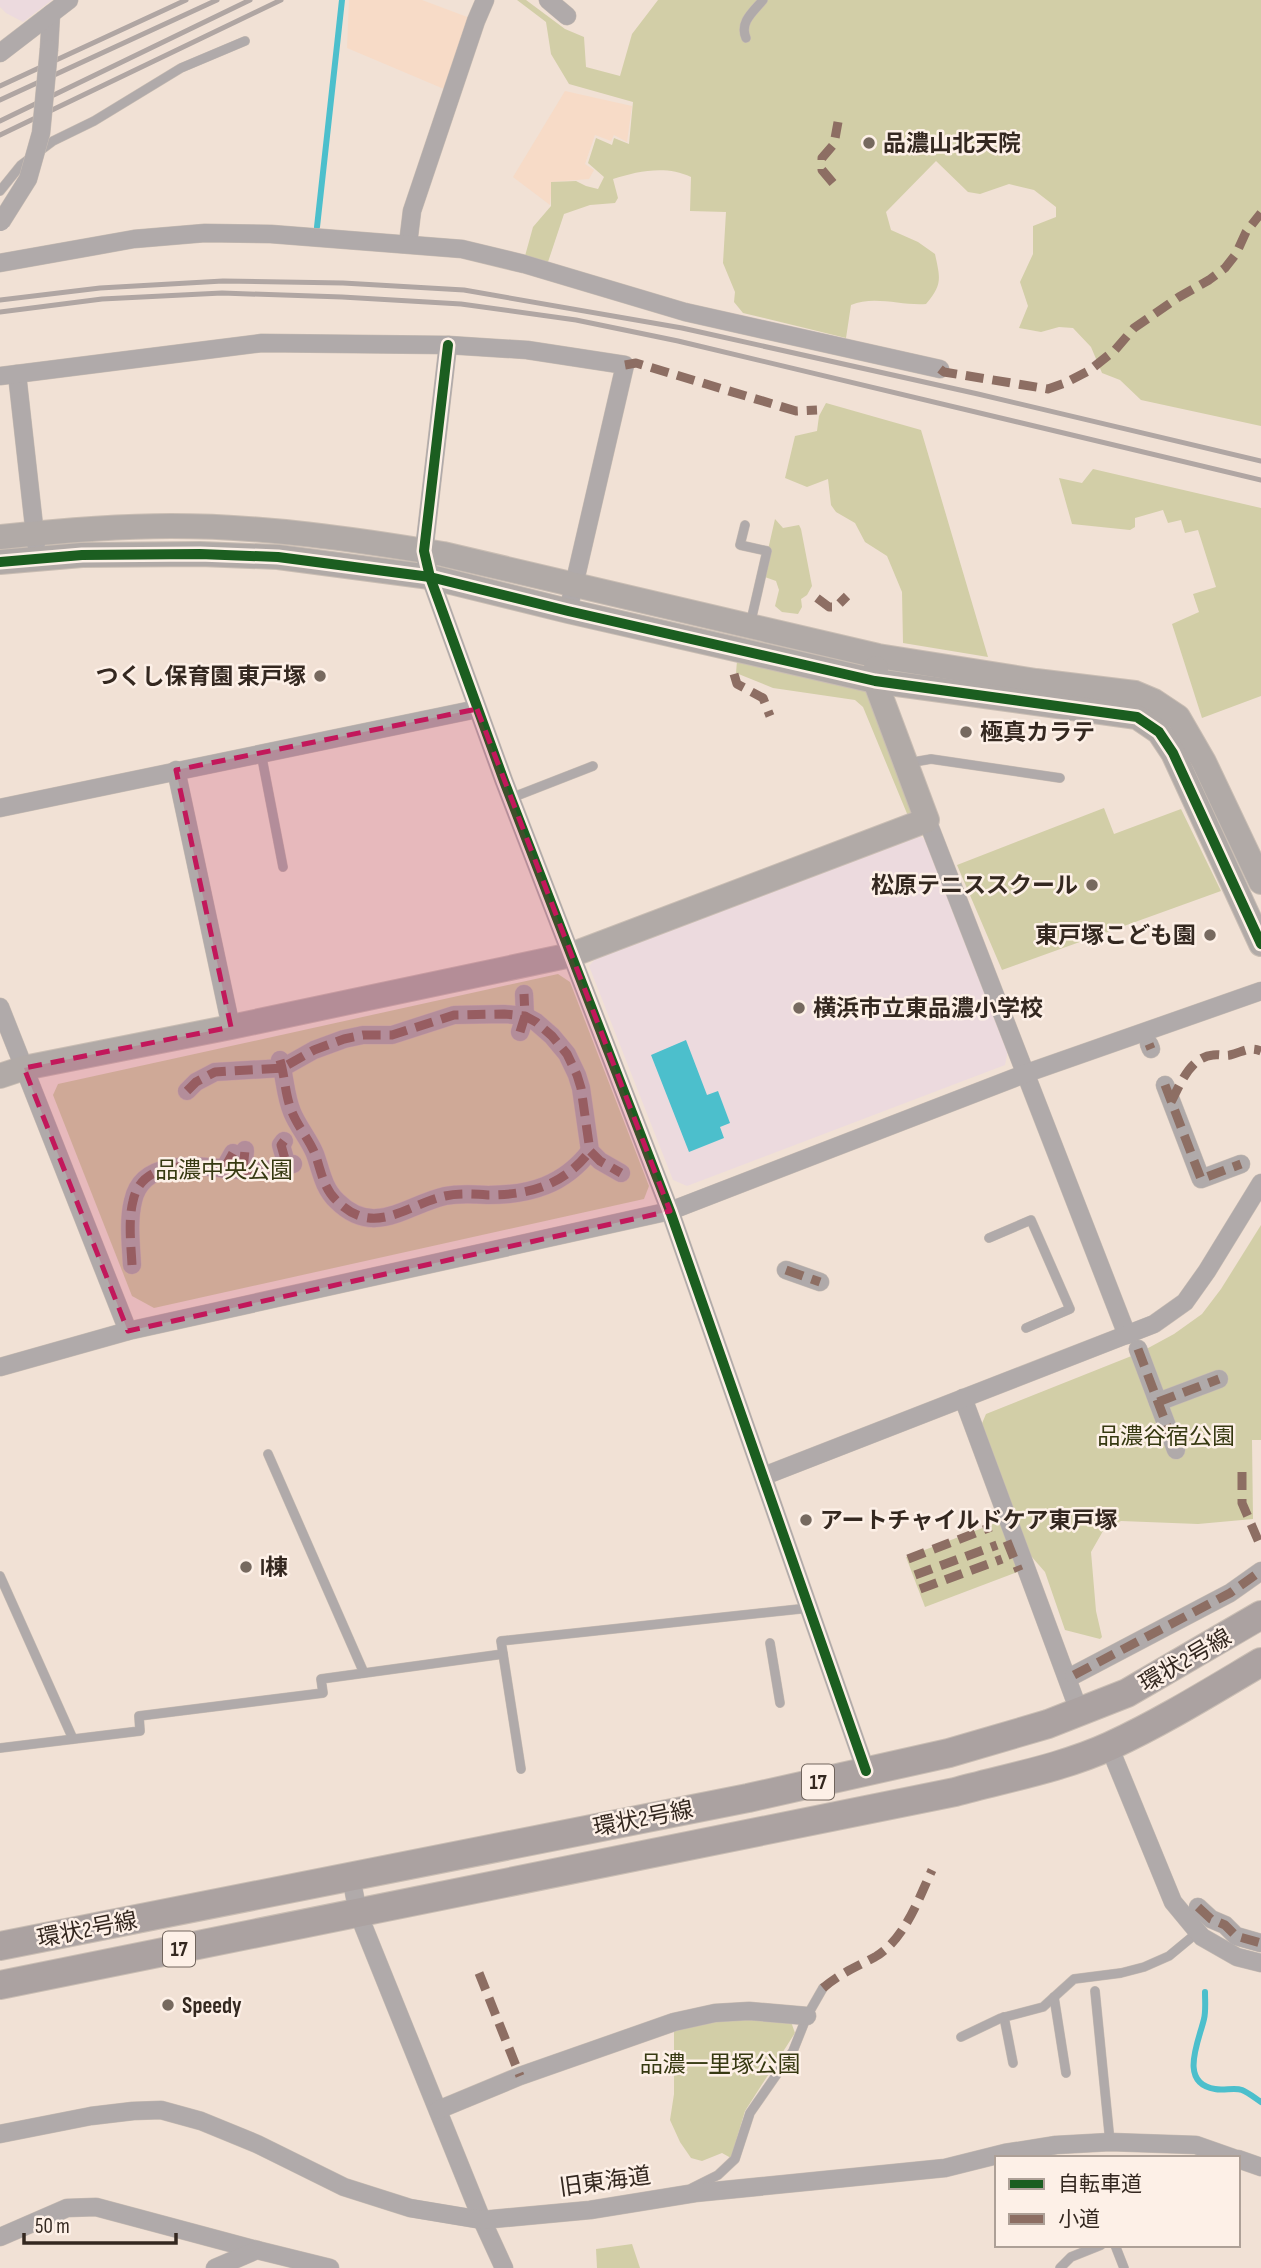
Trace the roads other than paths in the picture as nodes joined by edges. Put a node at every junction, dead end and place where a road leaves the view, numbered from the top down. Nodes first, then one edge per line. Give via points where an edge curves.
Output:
1 (69, 0) edge
2 (485, 0) edge
3 (548, 0) edge
4 (763, 0) edge
5 (51, 14) junction
6 (567, 16) dead end
7 (746, 38) dead end
8 (245, 41) dead end
9 (0, 53) edge
10 (0, 191) edge
11 (1, 223) edge
12 (408, 244) junction
13 (0, 263) edge
14 (448, 345) junction
15 (940, 369) dead end
16 (9, 375) edge
17 (745, 525) dead end
18 (35, 533) junction
19 (0, 537) edge
20 (424, 551) junction
21 (38, 558) junction
22 (0, 562) edge
23 (430, 577) junction
24 (575, 585) junction
25 (568, 611) junction
26 (750, 626) junction
27 (878, 656) junction
28 (875, 681) junction
29 (477, 709) junction
30 (1146, 709) junction
31 (261, 753) junction
32 (906, 763) junction
33 (593, 766) dead end
34 (176, 770) junction
35 (1060, 778) dead end
36 (511, 798) junction
37 (0, 808) edge
38 (928, 820) junction
39 (283, 866) dead end
40 (1261, 882) edge
41 (1261, 944) edge
42 (571, 955) junction
43 (1261, 990) edge
44 (524, 994) dead end
45 (0, 1007) edge
46 (522, 1024) junction
47 (231, 1027) junction
48 (281, 1064) junction
49 (24, 1068) junction
50 (1027, 1073) junction
51 (0, 1076) edge
52 (1165, 1085) dead end
53 (187, 1091) dead end
54 (291, 1123) junction
55 (590, 1151) junction
56 (306, 1161) junction
57 (1241, 1164) dead end
58 (621, 1173) dead end
59 (1261, 1183) edge
60 (670, 1211) junction
61 (989, 1238) dead end
62 (131, 1265) dead end
63 (786, 1270) dead end
64 (820, 1282) dead end
65 (1026, 1328) dead end
66 (128, 1331) junction
67 (1132, 1342) junction
68 (0, 1367) edge
69 (1219, 1379) dead end
70 (1149, 1393) junction
71 (963, 1398) junction
72 (1176, 1450) dead end
73 (268, 1454) dead end
74 (764, 1476) junction
75 (1261, 1571) edge
76 (0, 1576) edge
77 (809, 1608) junction
78 (1261, 1615) edge
79 (770, 1643) dead end
80 (503, 1654) junction
81 (1261, 1662) edge
82 (364, 1673) junction
83 (1074, 1675) dead end
84 (780, 1703) dead end
85 (1079, 1712) junction
86 (73, 1739) junction
87 (1109, 1746) junction
88 (0, 1748) edge
89 (521, 1769) dead end
90 (866, 1771) junction
91 (351, 1877) junction
92 (1198, 1907) dead end
93 (358, 1913) junction
94 (1198, 1931) junction
95 (1261, 1943) edge
96 (0, 1946) edge
97 (1261, 1963) edge
98 (0, 1985) edge
99 (823, 1988) dead end
100 (1095, 1991) dead end
101 (1054, 1997) junction
102 (807, 2016) junction
103 (1004, 2017) junction
104 (961, 2037) dead end
105 (1013, 2063) dead end
106 (1066, 2073) dead end
107 (438, 2110) junction
108 (0, 2134) edge
109 (1110, 2142) junction
110 (1227, 2156) edge
111 (1240, 2160) edge
112 (1261, 2167) edge
113 (679, 2196) junction
114 (482, 2220) junction
115 (0, 2237) edge
116 (1096, 2247) edge
117 (1116, 2247) edge
118 (269, 2257) edge
119 (215, 2268) edge
120 (330, 2268) edge
121 (504, 2268) edge
122 (1060, 2268) edge
123 (1124, 2268) edge

1 - 5 street
2 - 12 street via 412,211
3 - 6 street
4 - 7 lane via 743,24
5 - 9 street
5 - 11 street, bridge via 41,133 28,179
8 - 10 lane via 181,68 52,141 21,165
12 - 13 street via 205,233
12 - 15 street via 462,249 685,312
14 - 16 street via 262,343
14 - 20 street
14 - 24 street via 527,350 625,365
16 - 18 street
17 - 26 lane via 740,545 767,551
18 - 19 street
18 - 20 street via 171,526 231,528
18 - 21 street
20 - 23 street
20 - 24 street
21 - 22 street
21 - 23 street via 148,554 278,557
23 - 25 street
23 - 29 street
24 - 25 street
24 - 26 street
25 - 28 street
26 - 27 street
27 - 28 street
27 - 30 street via 1135,693
28 - 30 street
28 - 32 street
29 - 31 street
29 - 36 street
30 - 40 street via 1178,717 1191,736
30 - 41 street via 1173,753
31 - 34 street
31 - 39 lane
32 - 35 lane via 931,759
32 - 38 street
33 - 36 lane
34 - 37 street
34 - 47 street
36 - 42 street
38 - 42 street
38 - 50 street
42 - 47 street
42 - 60 street
43 - 50 street
44 - 46 street
45 - 49 street
46 - 48 street via 513,1014 454,1016 391,1035 353,1037
46 - 55 street via 536,1022 573,1065
47 - 49 street
48 - 53 street via 215,1072
48 - 54 street
49 - 51 street
49 - 66 street
50 - 60 street
50 - 67 street
52 - 57 street via 1201,1179
54 - 56 street via 310,1142
54 - 56 street via 281,1145
55 - 56 street via 567,1175 544,1188 505,1195 445,1196 378,1219 358,1215 338,1203
55 - 58 street
56 - 62 street via 268,1170 243,1170 234,1157 152,1173 133,1201
59 - 67 street via 1185,1302
60 - 66 street
60 - 74 street
61 - 65 lane via 1031,1220 1070,1309
63 - 64 street
66 - 68 street
67 - 70 street
67 - 71 street
69 - 70 street
70 - 72 street via 1162,1431
71 - 74 street
71 - 85 street
73 - 82 lane
74 - 77 street
75 - 83 street via 1230,1593
76 - 86 lane
77 - 80 lane via 501,1641
77 - 90 street
78 - 85 main road, 環状2号線 / 17 via 1127,1693
79 - 84 lane
80 - 82 lane
80 - 89 lane
81 - 87 main road, 環状2号線 / 17
82 - 86 lane via 321,1679 323,1693 139,1716 140,1731
85 - 90 main road, 環状2号線 / 17 via 949,1753
86 - 88 lane
87 - 93 main road, 環状2号線 / 17 via 955,1792
87 - 94 street via 1173,1902
90 - 91 main road, 環状2号線 / 17
91 - 93 street
91 - 96 main road, 環状2号線 / 17
92 - 95 street via 1236,1936
93 - 98 main road, 環状2号線 / 17
93 - 107 street
94 - 97 street via 1237,1957
94 - 101 lane via 1168,1956 1121,1973 1074,1979
99 - 102 lane
100 - 109 lane
101 - 103 lane via 1043,2007
101 - 106 lane
102 - 107 street via 749,2011 674,2022
102 - 113 lane via 793,2052 750,2113 735,2159 718,2175
103 - 104 lane
103 - 105 lane
107 - 114 street
108 - 114 street, 旧東海道 via 91,2116 161,2110 257,2144 344,2187 410,2208
109 - 110 street, 旧東海道 via 1196,2145
109 - 113 street, 旧東海道 via 1005,2153 945,2168
111 - 112 street, 旧東海道
113 - 114 street, 旧東海道
114 - 121 street
115 - 118 street via 67,2208 96,2207
116 - 122 lane via 1071,2257
117 - 123 lane
118 - 119 street
118 - 120 street

